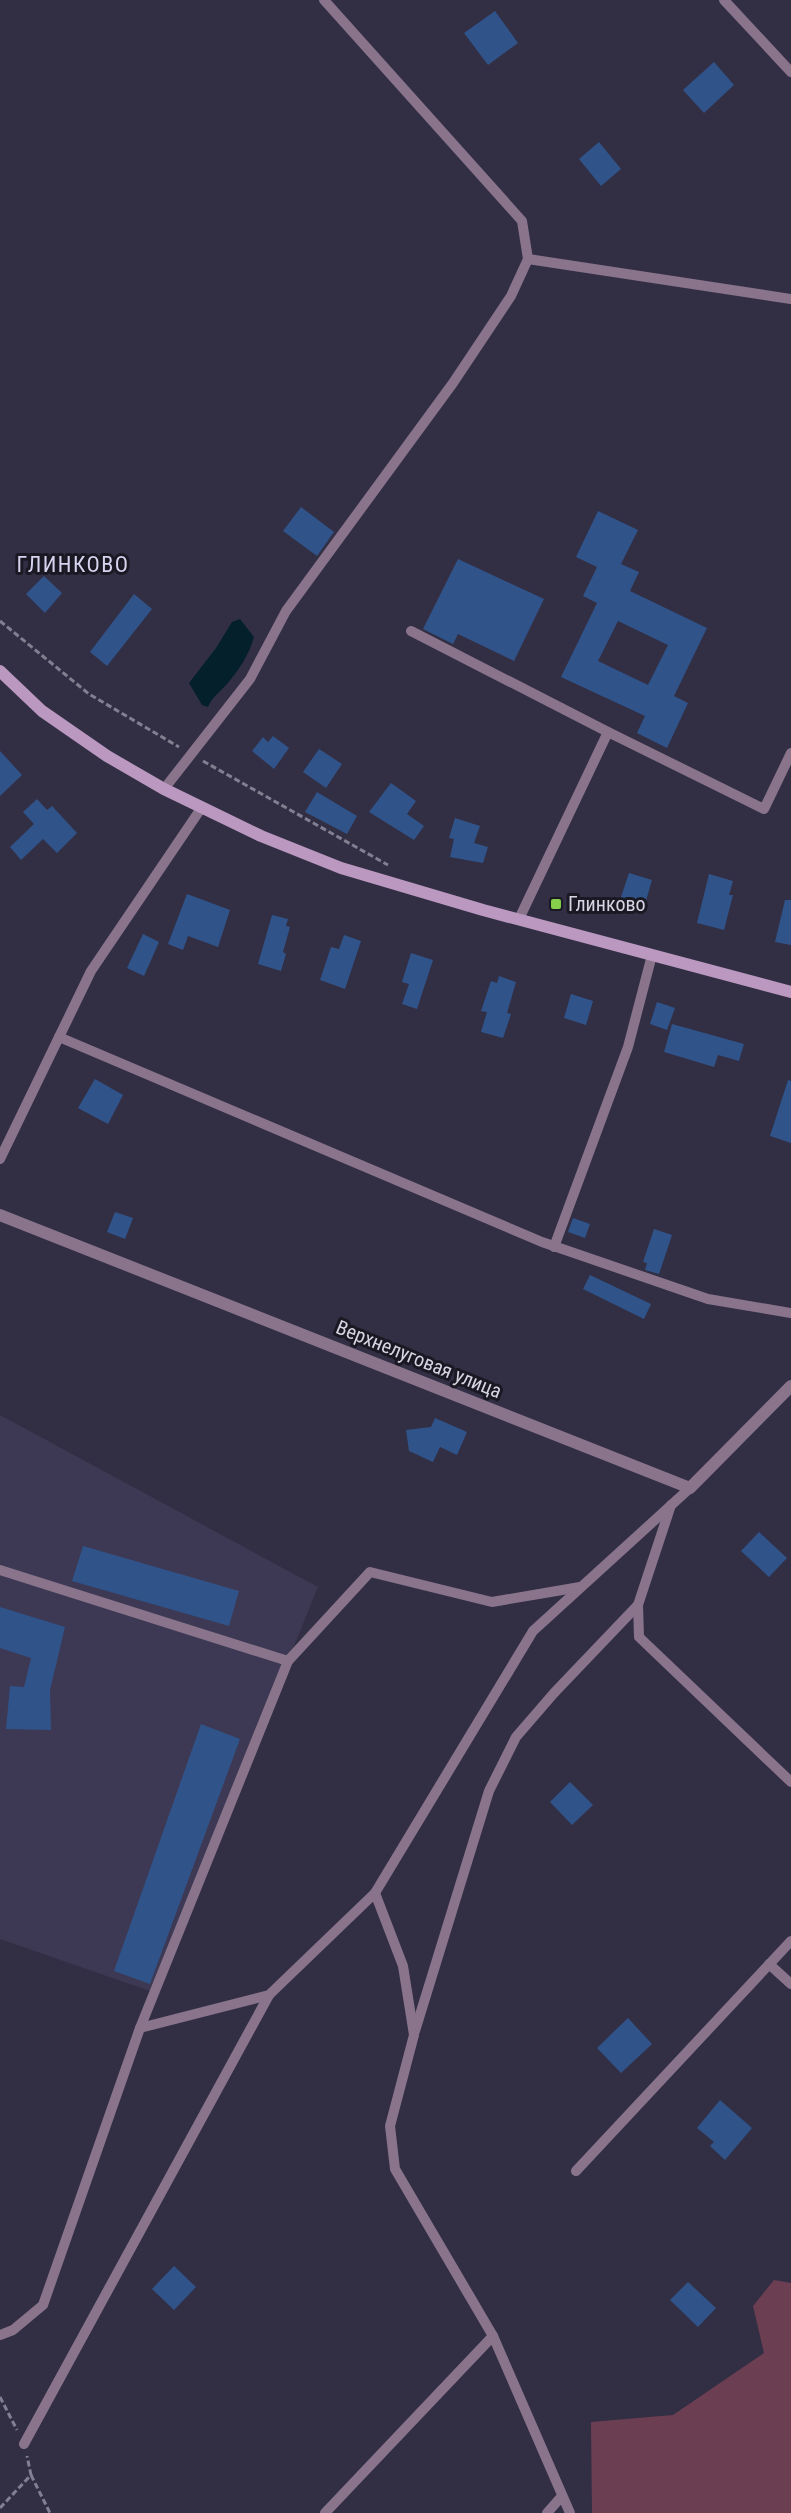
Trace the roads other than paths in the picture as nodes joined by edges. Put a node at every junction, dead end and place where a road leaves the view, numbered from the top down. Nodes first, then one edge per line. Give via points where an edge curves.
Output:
1 (324, 0) edge
2 (724, 0) edge
3 (791, 72) edge
4 (528, 259) junction
5 (791, 300) edge
6 (411, 631) dead end
7 (0, 671) edge
8 (608, 732) junction
9 (791, 753) edge
10 (164, 789) junction
11 (202, 807) junction
12 (519, 919) junction
13 (652, 955) junction
14 (791, 992) edge
15 (59, 1037) junction
16 (0, 1159) edge
17 (0, 1215) edge
18 (554, 1246) junction
19 (791, 1313) edge
20 (791, 1386) edge
21 (690, 1488) junction
22 (672, 1505) junction
23 (0, 1570) edge
24 (582, 1587) junction
25 (638, 1605) junction
26 (288, 1661) junction
27 (791, 1782) edge
28 (375, 1893) junction
29 (791, 1941) edge
30 (770, 1964) junction
31 (791, 1984) edge
32 (268, 1995) junction
33 (140, 2028) junction
34 (414, 2035) junction
35 (576, 2171) dead end
36 (0, 2335) edge
37 (493, 2336) junction
38 (24, 2444) road end
39 (562, 2496) junction
40 (326, 2513) edge
41 (547, 2513) edge
42 (570, 2513) edge

1 - 4 lane via 522,221
2 - 3 lane
4 - 5 lane
4 - 10 lane via 511,296 453,383 286,611 250,679
6 - 8 lane
7 - 10 main road via 42,711
8 - 9 lane via 764,809
8 - 12 lane
10 - 11 main road
11 - 12 main road via 341,868
11 - 15 lane via 92,971
12 - 13 main road
13 - 14 main road
13 - 18 lane via 628,1047
15 - 16 lane
15 - 18 lane
17 - 21 street, Верхнелуговая улица
18 - 19 lane via 708,1299
20 - 21 street
21 - 22 lane
22 - 24 lane
22 - 25 lane
23 - 26 lane
24 - 26 lane via 492,1602 370,1572
24 - 28 lane via 533,1631
25 - 27 lane via 639,1638
25 - 34 lane via 516,1737 489,1791
26 - 33 lane
28 - 32 lane
28 - 34 lane via 403,1966
29 - 30 lane
30 - 31 lane
30 - 35 lane
32 - 33 lane
32 - 38 lane
33 - 36 lane via 43,2305 13,2330
34 - 37 lane via 390,2126 395,2169
37 - 39 lane
37 - 40 lane
39 - 41 lane
39 - 42 lane

